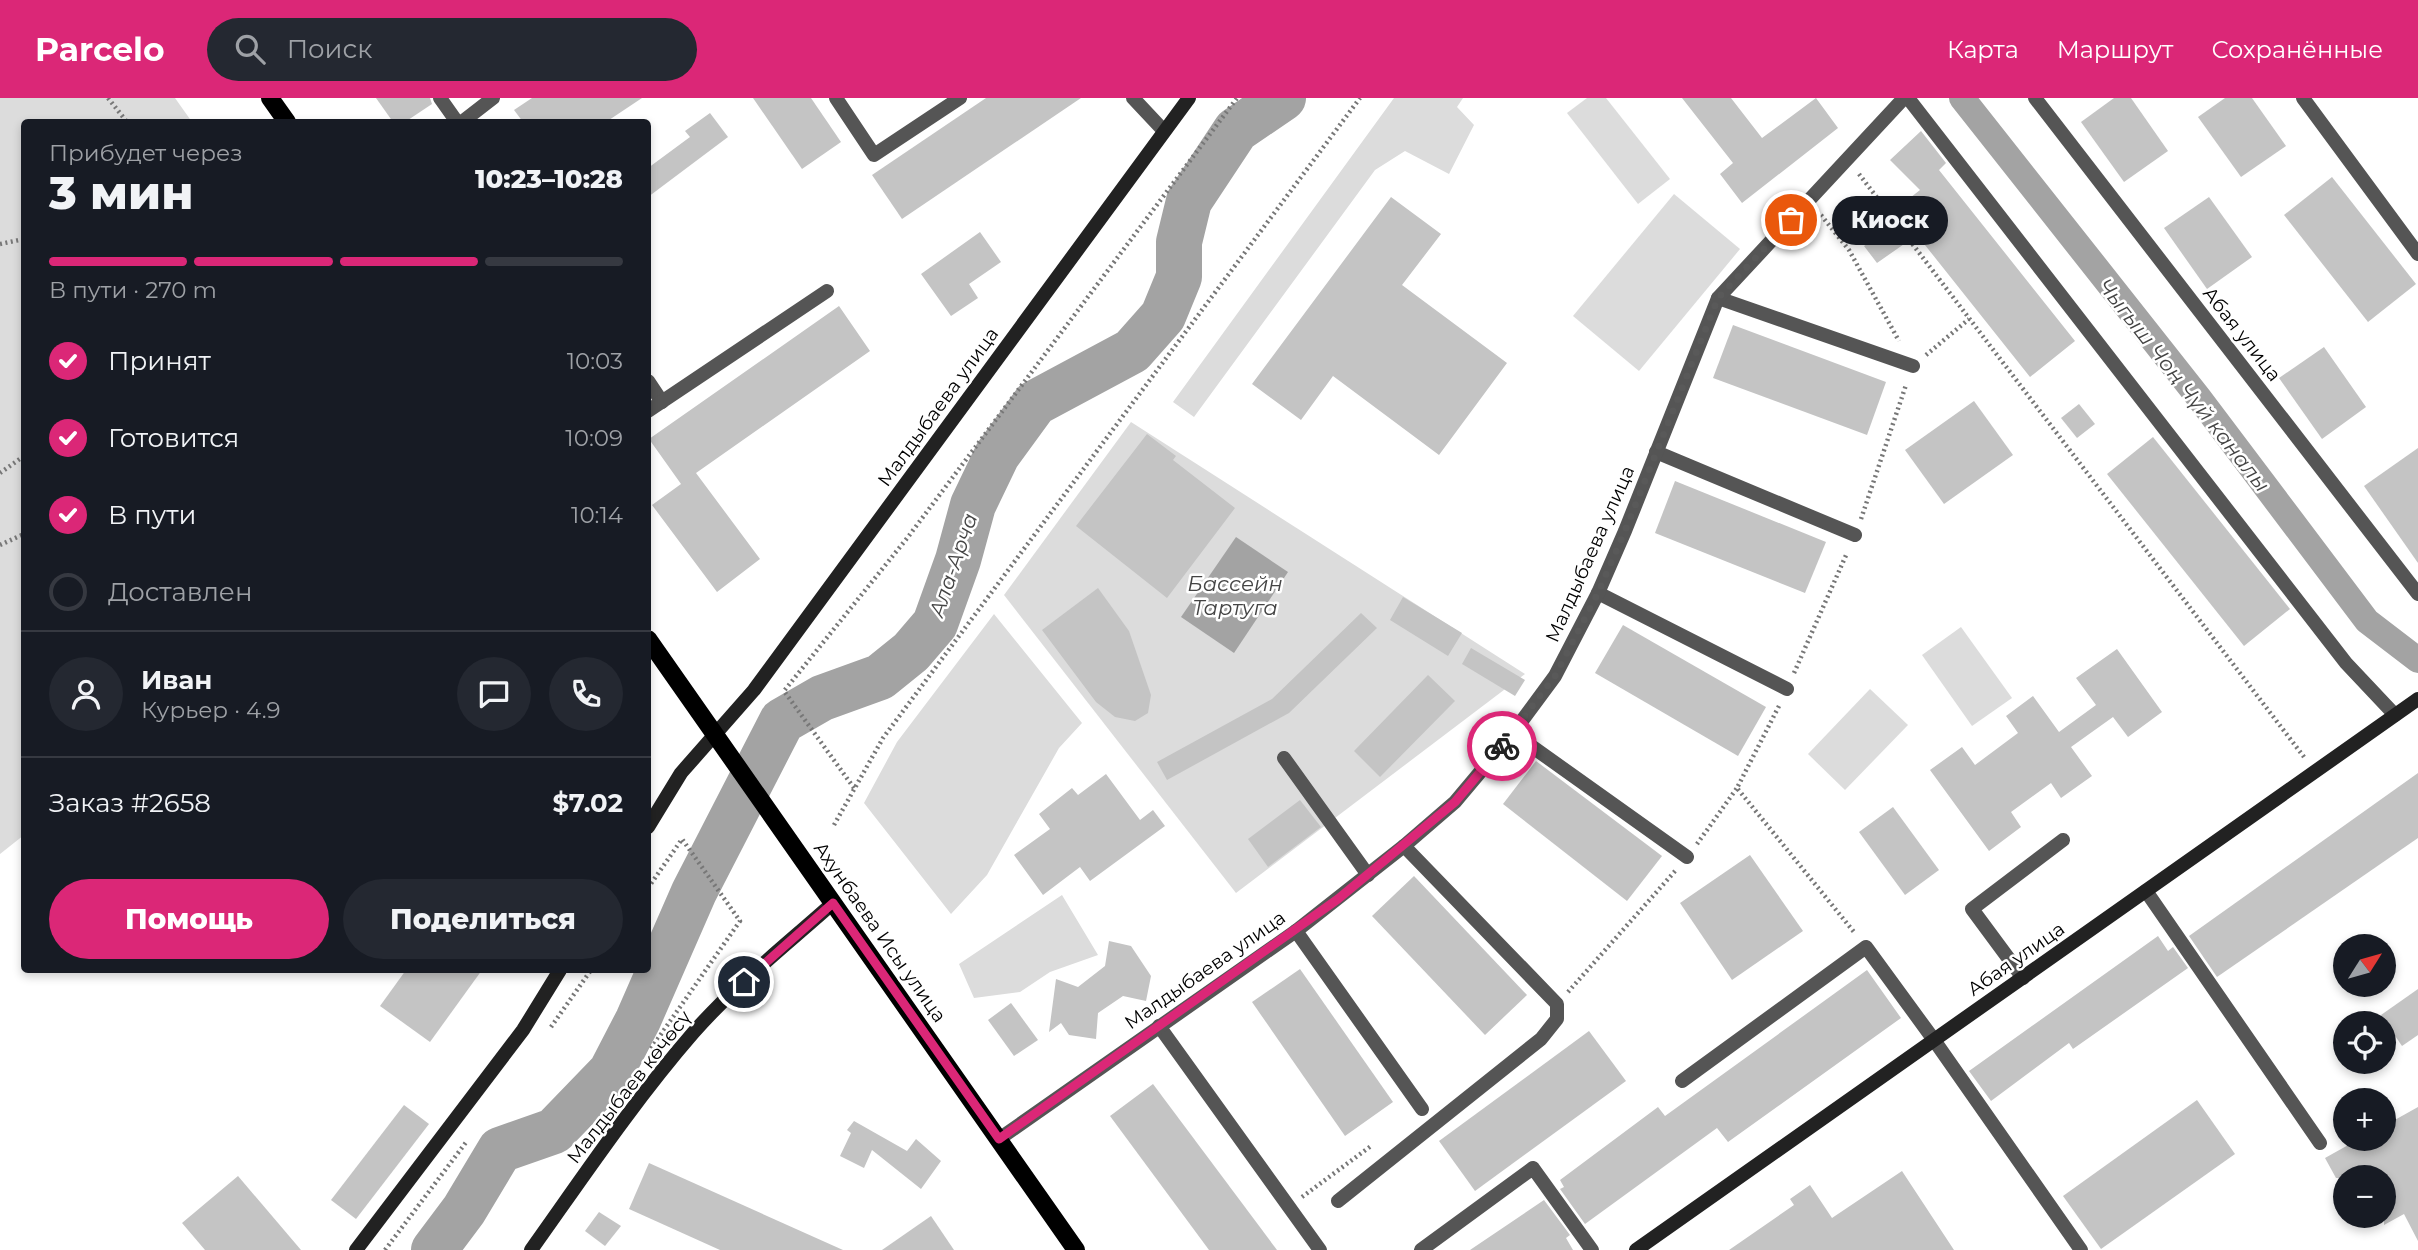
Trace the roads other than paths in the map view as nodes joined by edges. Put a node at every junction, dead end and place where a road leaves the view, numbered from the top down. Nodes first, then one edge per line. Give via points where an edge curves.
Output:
1 (270, 98) edge
2 (440, 98) edge
3 (493, 98) edge
4 (836, 98) edge
5 (960, 98) edge
6 (1133, 98) edge
7 (1189, 98) edge
8 (1906, 98) edge
9 (2035, 98) edge
10 (2303, 98) edge
11 (285, 119) edge
12 (457, 119) edge
13 (463, 119) edge
14 (1164, 131) junction
15 (2418, 254) edge
16 (827, 291) dead end
17 (1718, 298) junction
18 (1913, 366) road end
19 (651, 386) edge
20 (662, 402) junction
21 (651, 409) edge
22 (1656, 452) junction
23 (1855, 535) road end
24 (1598, 593) junction
25 (2418, 594) edge
26 (651, 643) edge
27 (1787, 689) road end
28 (2418, 699) edge
29 (2395, 715) junction
30 (1513, 733) junction
31 (715, 736) junction
32 (1284, 758) dead end
33 (651, 822) edge
34 (2063, 840) dead end
35 (1404, 846) junction
36 (1687, 858) road end
37 (1368, 875) junction
38 (2146, 891) junction
39 (833, 903) junction
40 (1296, 931) junction
41 (559, 973) edge
42 (2023, 978) junction
43 (1159, 1026) junction
44 (1934, 1040) junction
45 (1682, 1081) dead end
46 (1422, 1109) dead end
47 (999, 1139) junction
48 (2320, 1143) dead end
49 (1338, 1201) dead end
50 (356, 1250) edge
51 (531, 1250) edge
52 (1076, 1250) edge
53 (1320, 1250) edge
54 (1421, 1250) edge
55 (1592, 1250) edge
56 (1636, 1250) edge
57 (2081, 1250) edge

1 - 11 main road
2 - 12 street
3 - 13 street
4 - 5 street via 874,155
6 - 14 street
7 - 14 street, Малдыбаева улица
8 - 17 street, Малдыбаева улица
8 - 29 street via 2338,652
9 - 25 street, Абая улица
10 - 15 street
14 - 31 street, Малдыбаева улица via 754,691
16 - 20 street
17 - 18 street
17 - 22 street, Малдыбаева улица
19 - 20 street
20 - 21 street
22 - 23 street
22 - 24 street, Малдыбаева улица
24 - 27 street
24 - 30 street, Малдыбаева улица via 1555,676
26 - 31 main road, Ахунбаева Исы улица
28 - 29 street, Абая улица
29 - 38 street, Абая улица
30 - 35 street, Малдыбаева улица via 1455,802
30 - 36 street
31 - 33 street via 681,773
31 - 39 main road, Ахунбаева Исы улица
32 - 37 street
34 - 42 street via 1972,909
35 - 37 street, Малдыбаева улица
35 - 49 street via 1557,1004 1557,1019 1541,1039
37 - 40 street, Малдыбаева улица
38 - 42 street, Абая улица
38 - 48 street
39 - 47 main road, Ахунбаева Исы улица
39 - 51 street, Малдыбаев көчөсү via 694,1032
40 - 43 street, Малдыбаева улица
40 - 46 street
41 - 50 street via 523,1030
42 - 44 street, Абая улица
43 - 47 street, Малдыбаева улица
43 - 53 street
44 - 45 street via 1866,947
44 - 56 street, Абая улица
44 - 57 street
47 - 52 main road, Ахунбаева Исы улица
54 - 55 street via 1533,1168

